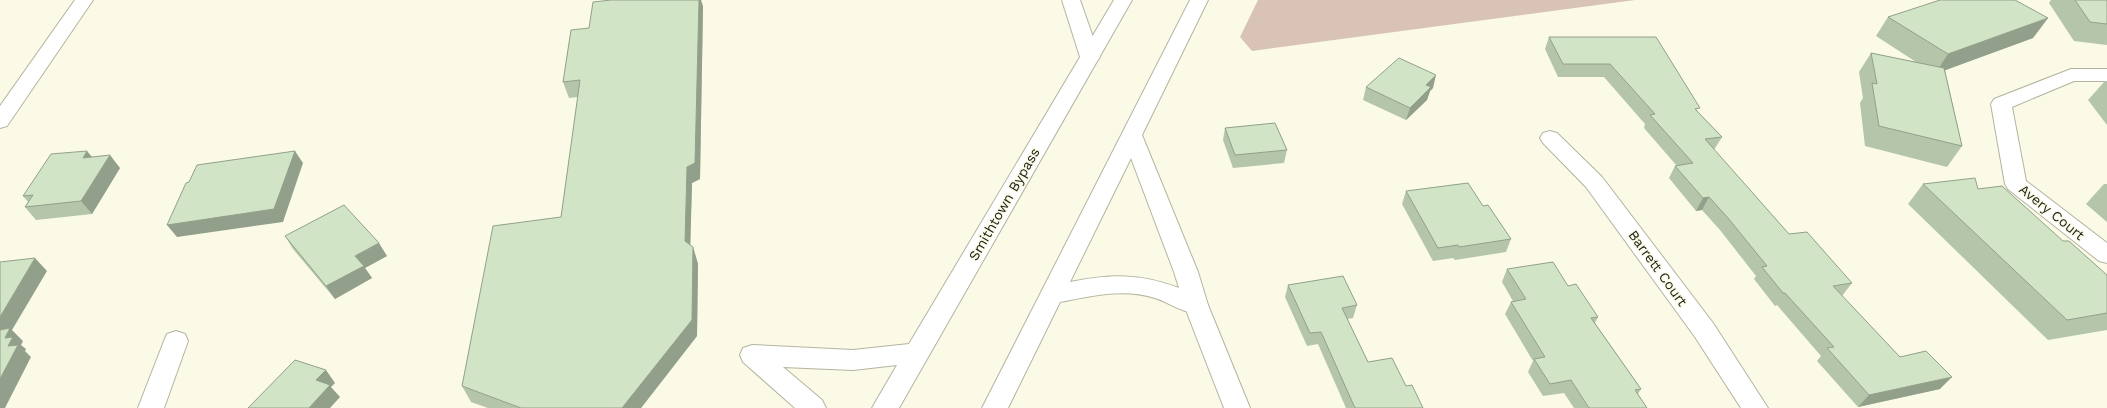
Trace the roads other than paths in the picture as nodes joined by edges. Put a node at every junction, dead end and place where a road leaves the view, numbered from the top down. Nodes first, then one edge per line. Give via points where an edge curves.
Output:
1 (84, 0) edge
2 (1071, 0) edge
3 (1123, 0) edge
4 (1199, 0) edge
5 (1210, 0) edge
6 (1185, 29) junction
7 (1090, 57) junction
8 (2107, 75) edge
9 (0, 121) edge
10 (1132, 135) junction
11 (1550, 138) dead end
12 (2107, 255) edge
13 (1052, 294) junction
14 (1196, 305) junction
15 (176, 341) dead end
16 (916, 353) junction
17 (151, 408) edge
18 (813, 408) edge
19 (885, 408) edge
20 (995, 408) edge
21 (1237, 408) edge
22 (1754, 408) edge

1 - 9 main road
2 - 7 main road
3 - 7 main road, Smithtown Bypass
4 - 6 main road
5 - 6 main road
6 - 10 main road
7 - 16 main road, Smithtown Bypass
8 - 12 main road, Avery Court via 2071,75 2001,104 2016,184
10 - 13 main road
10 - 14 main road via 1186,272
11 - 22 main road, Barrett Court via 1594,182 1704,330
13 - 14 main road via 1136,284 1170,293
13 - 20 main road
14 - 21 main road
15 - 17 main road
16 - 18 main road via 853,360 752,355
16 - 19 main road, Smithtown Bypass

